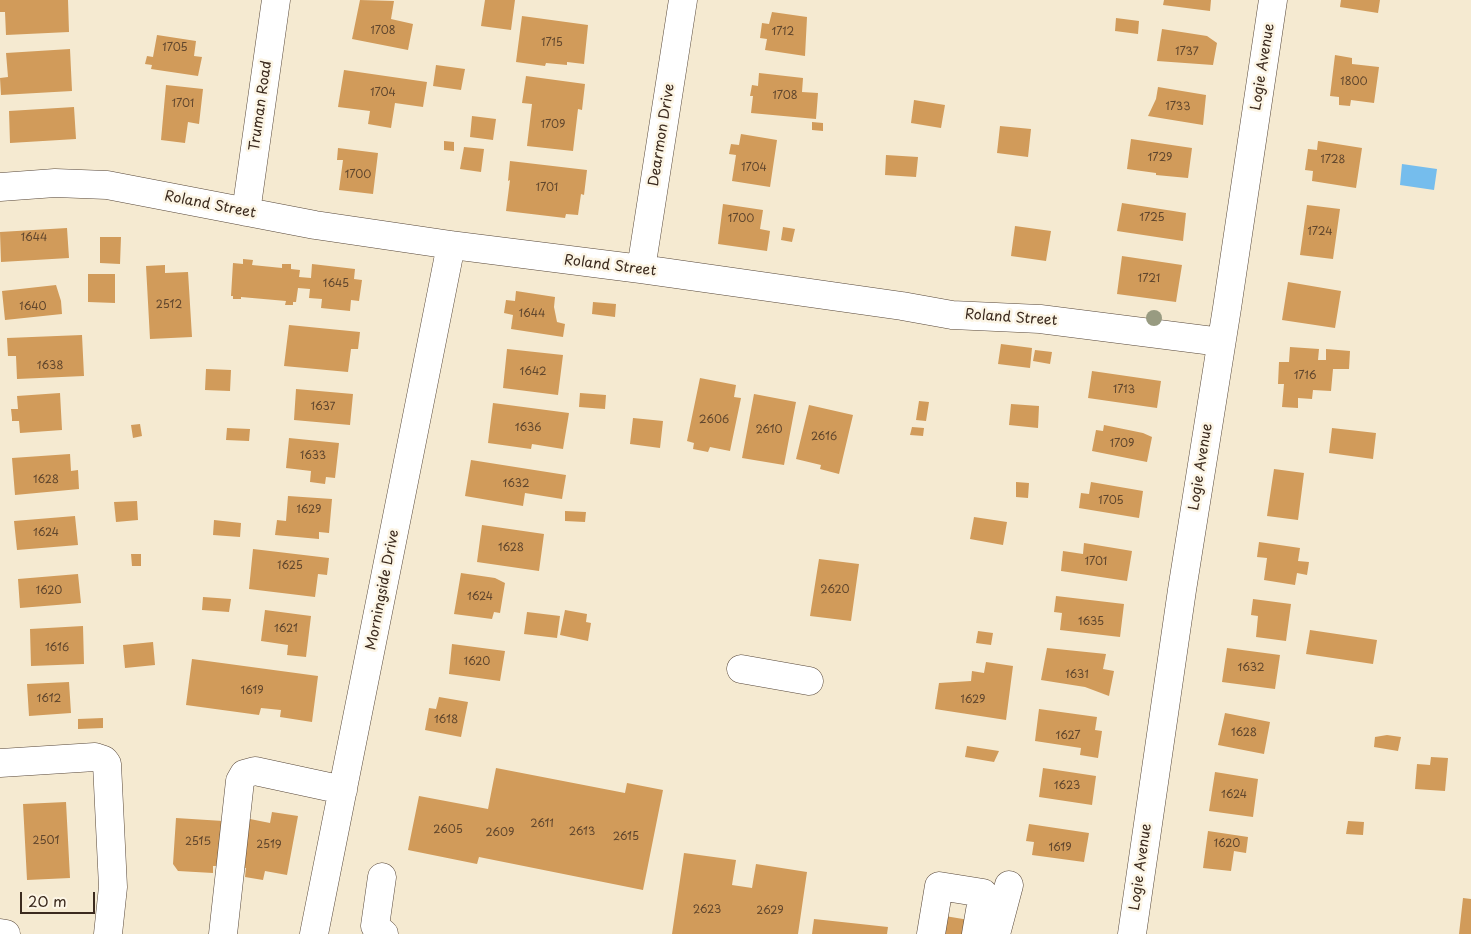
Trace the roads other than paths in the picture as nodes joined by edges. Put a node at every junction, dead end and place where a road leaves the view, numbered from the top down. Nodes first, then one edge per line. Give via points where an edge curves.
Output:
1 (276, 0) edge
2 (683, 0) edge
3 (1273, 0) edge
4 (0, 187) edge
5 (246, 212) junction
6 (450, 245) junction
7 (641, 269) junction
8 (1221, 342) junction
9 (741, 669) dead end
10 (808, 681) dead end
11 (0, 763) edge
12 (343, 790) junction
13 (382, 877) dead end
14 (1009, 885) dead end
15 (0, 933) edge
16 (6, 934) edge
17 (108, 934) edge
18 (223, 934) edge
19 (314, 934) edge
20 (384, 934) edge
21 (931, 934) edge
22 (976, 934) edge
23 (996, 934) edge
24 (1132, 934) edge

1 - 5 street, Truman Road
2 - 7 street, Dearmon Drive
3 - 8 street, Logie Avenue
4 - 5 street, Roland Street via 55,182 94,184
5 - 6 street, Roland Street
6 - 7 street, Roland Street
6 - 12 street, Morningside Drive
7 - 8 street, Roland Street via 952,315 1040,319
8 - 24 street, Logie Avenue
9 - 10 street
11 - 17 street via 95,757 107,764 113,887
12 - 18 street via 255,771 244,774 240,781
12 - 19 street, Morningside Drive
13 - 20 street via 375,926
14 - 23 street
15 - 16 street
21 - 22 street via 939,886 983,893

